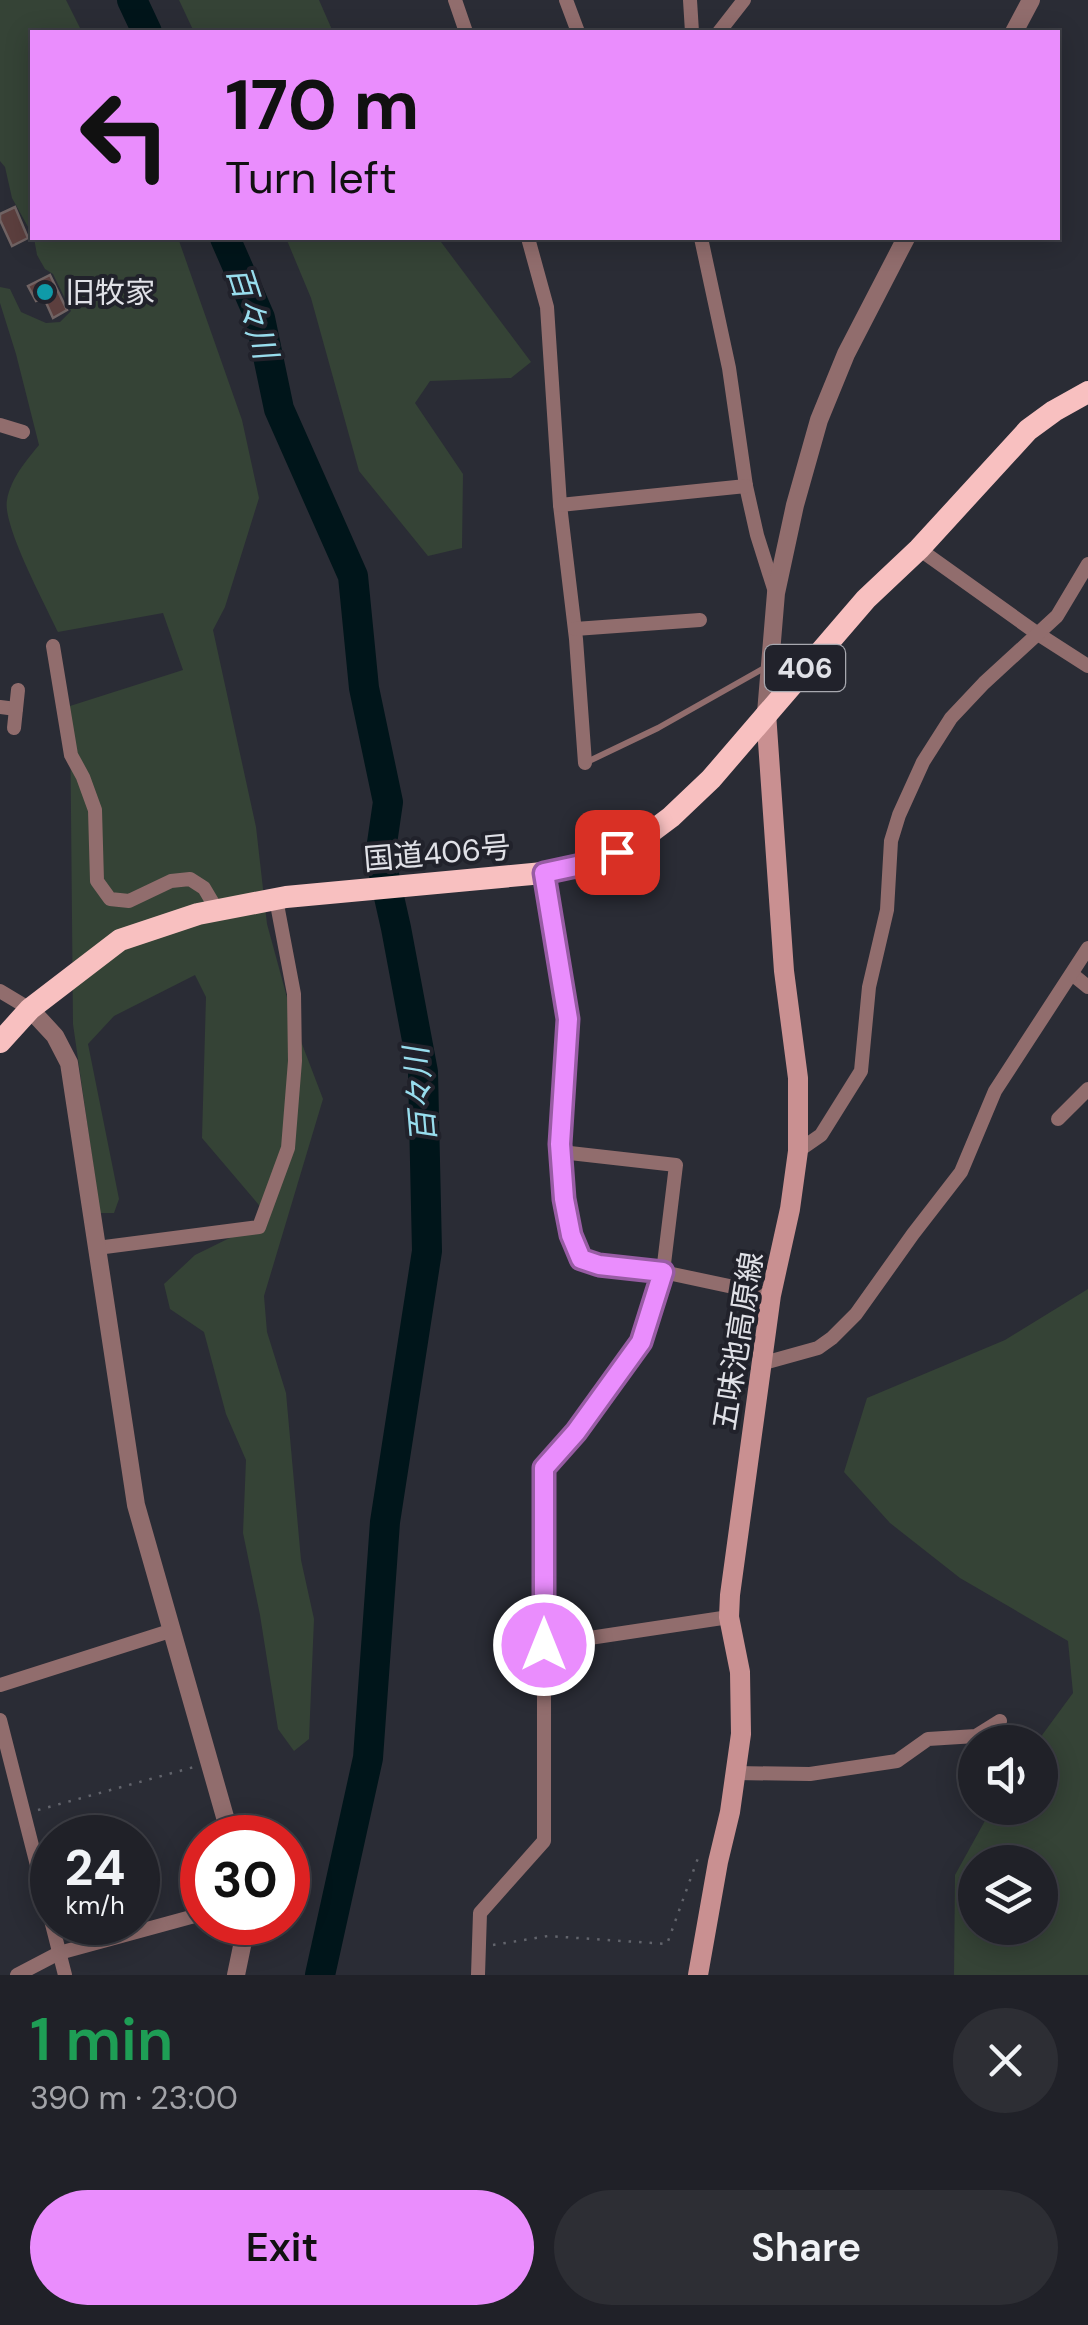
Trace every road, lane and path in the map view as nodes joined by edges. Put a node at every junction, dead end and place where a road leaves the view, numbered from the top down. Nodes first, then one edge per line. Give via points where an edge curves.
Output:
1 (455, 0) edge
2 (566, 0) edge
3 (690, 0) edge
4 (744, 0) edge
5 (1031, 0) edge
6 (465, 30) edge
7 (577, 30) edge
8 (692, 30) edge
9 (720, 30) edge
10 (1015, 30) edge
11 (529, 240) edge
12 (702, 240) edge
13 (905, 240) edge
14 (1088, 392) edge
15 (0, 425) edge
16 (22, 432) dead end
17 (746, 486) junction
18 (560, 505) junction
19 (919, 548) junction
20 (1088, 564) edge
21 (776, 593) junction
22 (700, 620) dead end
23 (574, 629) junction
24 (1038, 634) junction
25 (53, 646) dead end
26 (771, 664) junction
27 (1088, 666) edge
28 (18, 690) dead end
29 (0, 707) edge
30 (16, 709) junction
31 (766, 713) junction
32 (14, 728) dead end
33 (586, 762) joint
34 (544, 873) junction
35 (281, 898) junction
36 (217, 910) junction
37 (1088, 948) edge
38 (1072, 974) junction
39 (1088, 987) edge
40 (0, 991) edge
41 (30, 1009) junction
42 (0, 1042) edge
43 (1088, 1089) edge
44 (1058, 1119) dead end
45 (798, 1151) junction
46 (561, 1152) junction
47 (97, 1248) junction
48 (663, 1272) junction
49 (771, 1295) junction
50 (764, 1363) junction
51 (729, 1617) junction
52 (173, 1630) junction
53 (544, 1645) junction
54 (0, 1684) edge
55 (0, 1720) edge
56 (1000, 1720) dead end
57 (210, 1762) junction
58 (735, 1772) junction
59 (24, 1814) junction
60 (225, 1815) edge
61 (699, 1857) dead end
62 (180, 1920) edge
63 (242, 1945) edge
64 (479, 1948) junction
65 (59, 1953) junction
66 (17, 1975) edge
67 (65, 1975) edge
68 (236, 1975) edge
69 (478, 1975) edge
70 (698, 1975) edge

1 - 6 street
2 - 7 street
3 - 8 street
4 - 9 street
5 - 10 street
11 - 18 street via 547,307
12 - 17 street
13 - 21 street via 818,420
14 - 19 highway, 国道406号 / 406 via 1028,430
15 - 16 street
17 - 18 street
17 - 21 street
18 - 23 street
19 - 24 street
19 - 31 highway, 国道406号 / 406
20 - 24 street
21 - 26 street
22 - 23 street
23 - 33 street
24 - 27 street
24 - 45 street via 950,718 915,780 891,841 862,1071 821,1135
25 - 36 street via 70,755 96,810 97,881 104,893 129,901 190,879
26 - 31 street
26 - 33 lane
28 - 30 street
29 - 30 street
30 - 32 street
31 - 34 highway, 国道406号 / 406 via 711,779 638,841 595,862
31 - 45 main road, 五味池高原線 via 798,1078
34 - 35 highway, 国道406号 / 406
34 - 46 street via 568,1019
35 - 36 highway, 国道406号 / 406
35 - 47 street via 295,1061 288,1148 258,1228
36 - 41 highway, 国道406号 / 406 via 120,940
37 - 38 street
38 - 39 street
38 - 50 street via 996,1091 961,1172 856,1314 818,1348
40 - 41 street
41 - 42 highway, 国道406号 / 406
41 - 47 street via 70,1063
43 - 44 street
45 - 49 main road, 五味池高原線
46 - 48 street via 564,1199 581,1259
46 - 48 street via 676,1165
47 - 52 street via 136,1505
48 - 49 street
48 - 53 street via 641,1342 544,1468
49 - 50 main road, 五味池高原線
50 - 51 main road, 五味池高原線
51 - 53 street
51 - 58 main road, 五味池高原線 via 740,1672
52 - 54 street
52 - 57 street
53 - 64 street via 544,1841 480,1913
55 - 59 street
56 - 58 street via 976,1736 928,1739 897,1762 810,1774
57 - 59 path
57 - 60 street
58 - 70 main road, 五味池高原線
59 - 65 street
61 - 64 path via 667,1944 548,1936
62 - 65 street
63 - 68 street
64 - 69 street
65 - 66 street
65 - 67 street

